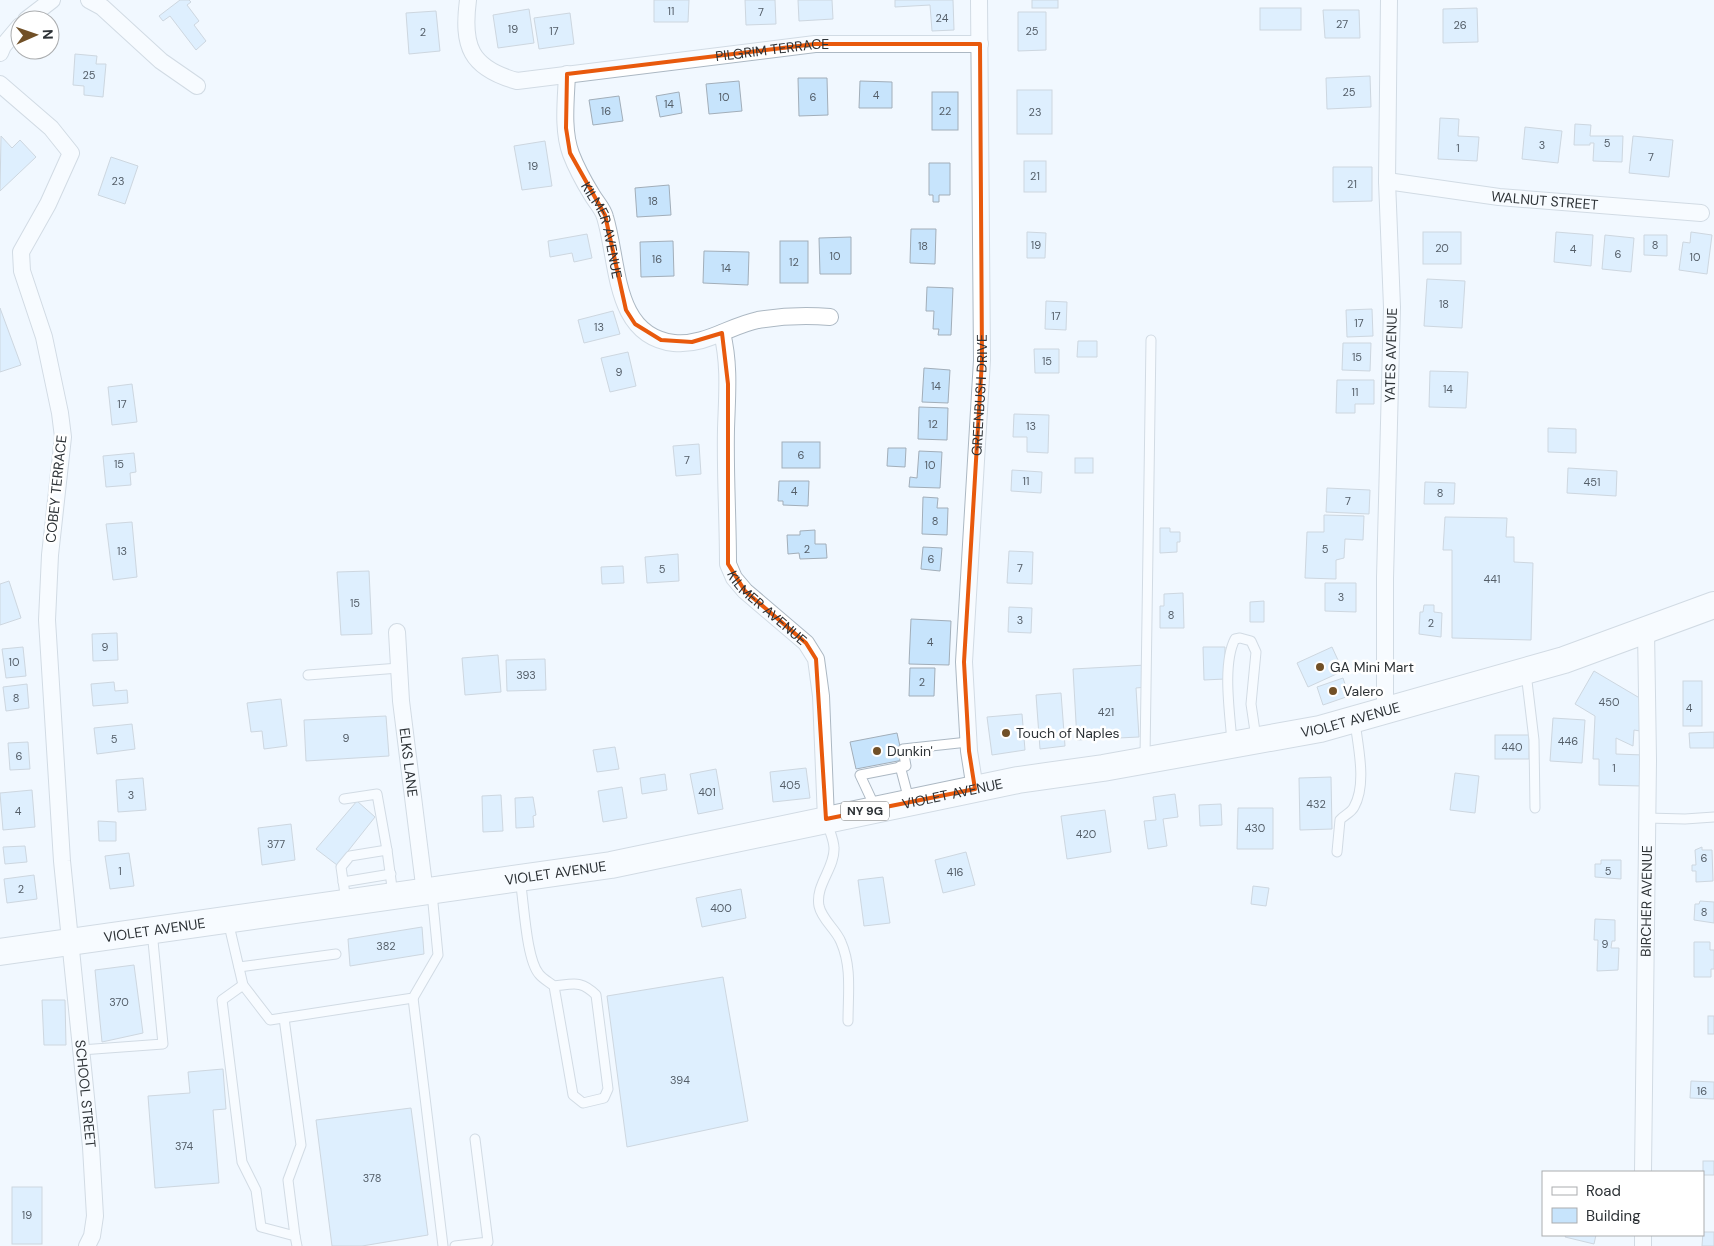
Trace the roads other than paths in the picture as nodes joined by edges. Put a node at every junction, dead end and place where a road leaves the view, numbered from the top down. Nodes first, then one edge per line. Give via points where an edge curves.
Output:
1 (52, 0) edge
2 (89, 0) edge
3 (468, 0) edge
4 (979, 0) edge
5 (1389, 0) edge
6 (39, 10) edge
7 (10, 40) edge
8 (980, 44) junction
9 (0, 53) edge
10 (567, 74) junction
11 (0, 84) edge
12 (197, 86) dead end
13 (1387, 181) junction
14 (1701, 213) dead end
15 (830, 317) dead end
16 (722, 333) junction
17 (1151, 340) dead end
18 (1710, 612) edge
19 (1646, 630) junction
20 (397, 632) dead end
21 (399, 668) junction
22 (1526, 670) junction
23 (308, 675) dead end
24 (1385, 710) junction
25 (1355, 719) junction
26 (1257, 740) junction
27 (968, 742) junction
28 (1232, 745) junction
29 (1145, 760) junction
30 (900, 766) junction
31 (975, 789) junction
32 (344, 799) dead end
33 (910, 802) junction
34 (1535, 808) dead end
35 (876, 809) junction
36 (1714, 817) edge
37 (1647, 818) junction
38 (826, 819) junction
39 (386, 850) junction
40 (1337, 852) dead end
41 (520, 879) junction
42 (392, 886) junction
43 (345, 893) junction
44 (429, 893) junction
45 (228, 920) junction
46 (152, 930) junction
47 (70, 941) junction
48 (0, 952) edge
49 (336, 954) dead end
50 (239, 967) junction
51 (243, 985) junction
52 (554, 986) junction
53 (413, 998) junction
54 (284, 1018) junction
55 (848, 1021) dead end
56 (81, 1050) junction
57 (475, 1139) dead end
58 (1643, 1171) edge
59 (295, 1236) junction
60 (87, 1246) edge
61 (297, 1246) edge
62 (444, 1246) edge
63 (455, 1246) edge

1 - 6 street
2 - 12 street via 102,7 161,61
3 - 10 street, PILGRIM TERRACE via 466,38 473,56 498,76 517,81
4 - 8 street, GREENBUSH DRIVE
5 - 13 street, YATES AVENUE
7 - 9 street
8 - 10 street, PILGRIM TERRACE via 814,44
8 - 27 street, GREENBUSH DRIVE via 982,360 964,662
10 - 16 street, KILMER AVENUE via 566,128 570,153 604,215 626,310 635,324 661,340 692,342
11 - 47 street, COBEY TERRACE via 51,128 71,153 21,259 24,279 44,337 63,437 50,555 47,620
13 - 14 street, WALNUT STREET via 1499,197
13 - 24 street, YATES AVENUE via 1392,307
15 - 16 street, KILMER AVENUE via 804,315 757,320
16 - 38 street, KILMER AVENUE via 728,384 728,564 745,591 806,643 816,659 821,696
17 - 29 lane
18 - 19 main road, VIOLET AVENUE / NY 9G
19 - 22 main road, VIOLET AVENUE / NY 9G via 1564,660
19 - 37 street, BIRCHER AVENUE
20 - 21 street, ELKS LANE
21 - 23 lane
21 - 44 street, ELKS LANE
22 - 24 main road, VIOLET AVENUE / NY 9G
22 - 34 lane via 1534,740
24 - 25 main road, VIOLET AVENUE / NY 9G
25 - 26 main road, VIOLET AVENUE / NY 9G
25 - 40 lane via 1360,794 1353,810 1340,820
26 - 28 main road, VIOLET AVENUE / NY 9G
26 - 28 lane via 1251,704 1256,652 1251,641 1240,638 1235,639 1232,645 1228,665
27 - 30 lane via 903,749 906,766
27 - 31 street, GREENBUSH DRIVE
28 - 29 main road, VIOLET AVENUE / NY 9G
29 - 31 main road, VIOLET AVENUE / NY 9G
30 - 33 lane
30 - 35 lane via 860,775
31 - 33 main road, VIOLET AVENUE / NY 9G
32 - 39 lane via 377,794
33 - 35 main road, VIOLET AVENUE / NY 9G
35 - 38 main road, VIOLET AVENUE / NY 9G
36 - 37 lane
37 - 58 street, BIRCHER AVENUE
38 - 41 main road, VIOLET AVENUE / NY 9G via 611,865
38 - 55 lane via 834,847 830,868 820,889 819,906 829,927 840,940 849,966
39 - 42 lane
39 - 43 lane via 350,856 340,867
41 - 44 main road, VIOLET AVENUE / NY 9G
41 - 52 lane via 532,963 540,975
42 - 43 main road, VIOLET AVENUE / NY 9G
42 - 44 main road, VIOLET AVENUE / NY 9G
43 - 45 main road, VIOLET AVENUE / NY 9G
44 - 53 lane via 438,955
45 - 46 main road, VIOLET AVENUE / NY 9G
45 - 50 lane
46 - 47 main road, VIOLET AVENUE / NY 9G
46 - 56 lane via 163,1044
47 - 48 main road, VIOLET AVENUE / NY 9G
47 - 56 street, SCHOOL STREET
49 - 50 lane
50 - 51 lane
51 - 54 lane via 270,1020
51 - 59 lane via 222,1000 242,1162 256,1190 262,1227
52 - 52 lane via 573,1095 583,1103 604,1098 608,1089 596,995 586,985
53 - 54 lane
53 - 62 lane
54 - 59 lane via 301,1144 288,1180
56 - 60 street, SCHOOL STREET via 95,1216
57 - 63 lane via 488,1242
59 - 61 lane

